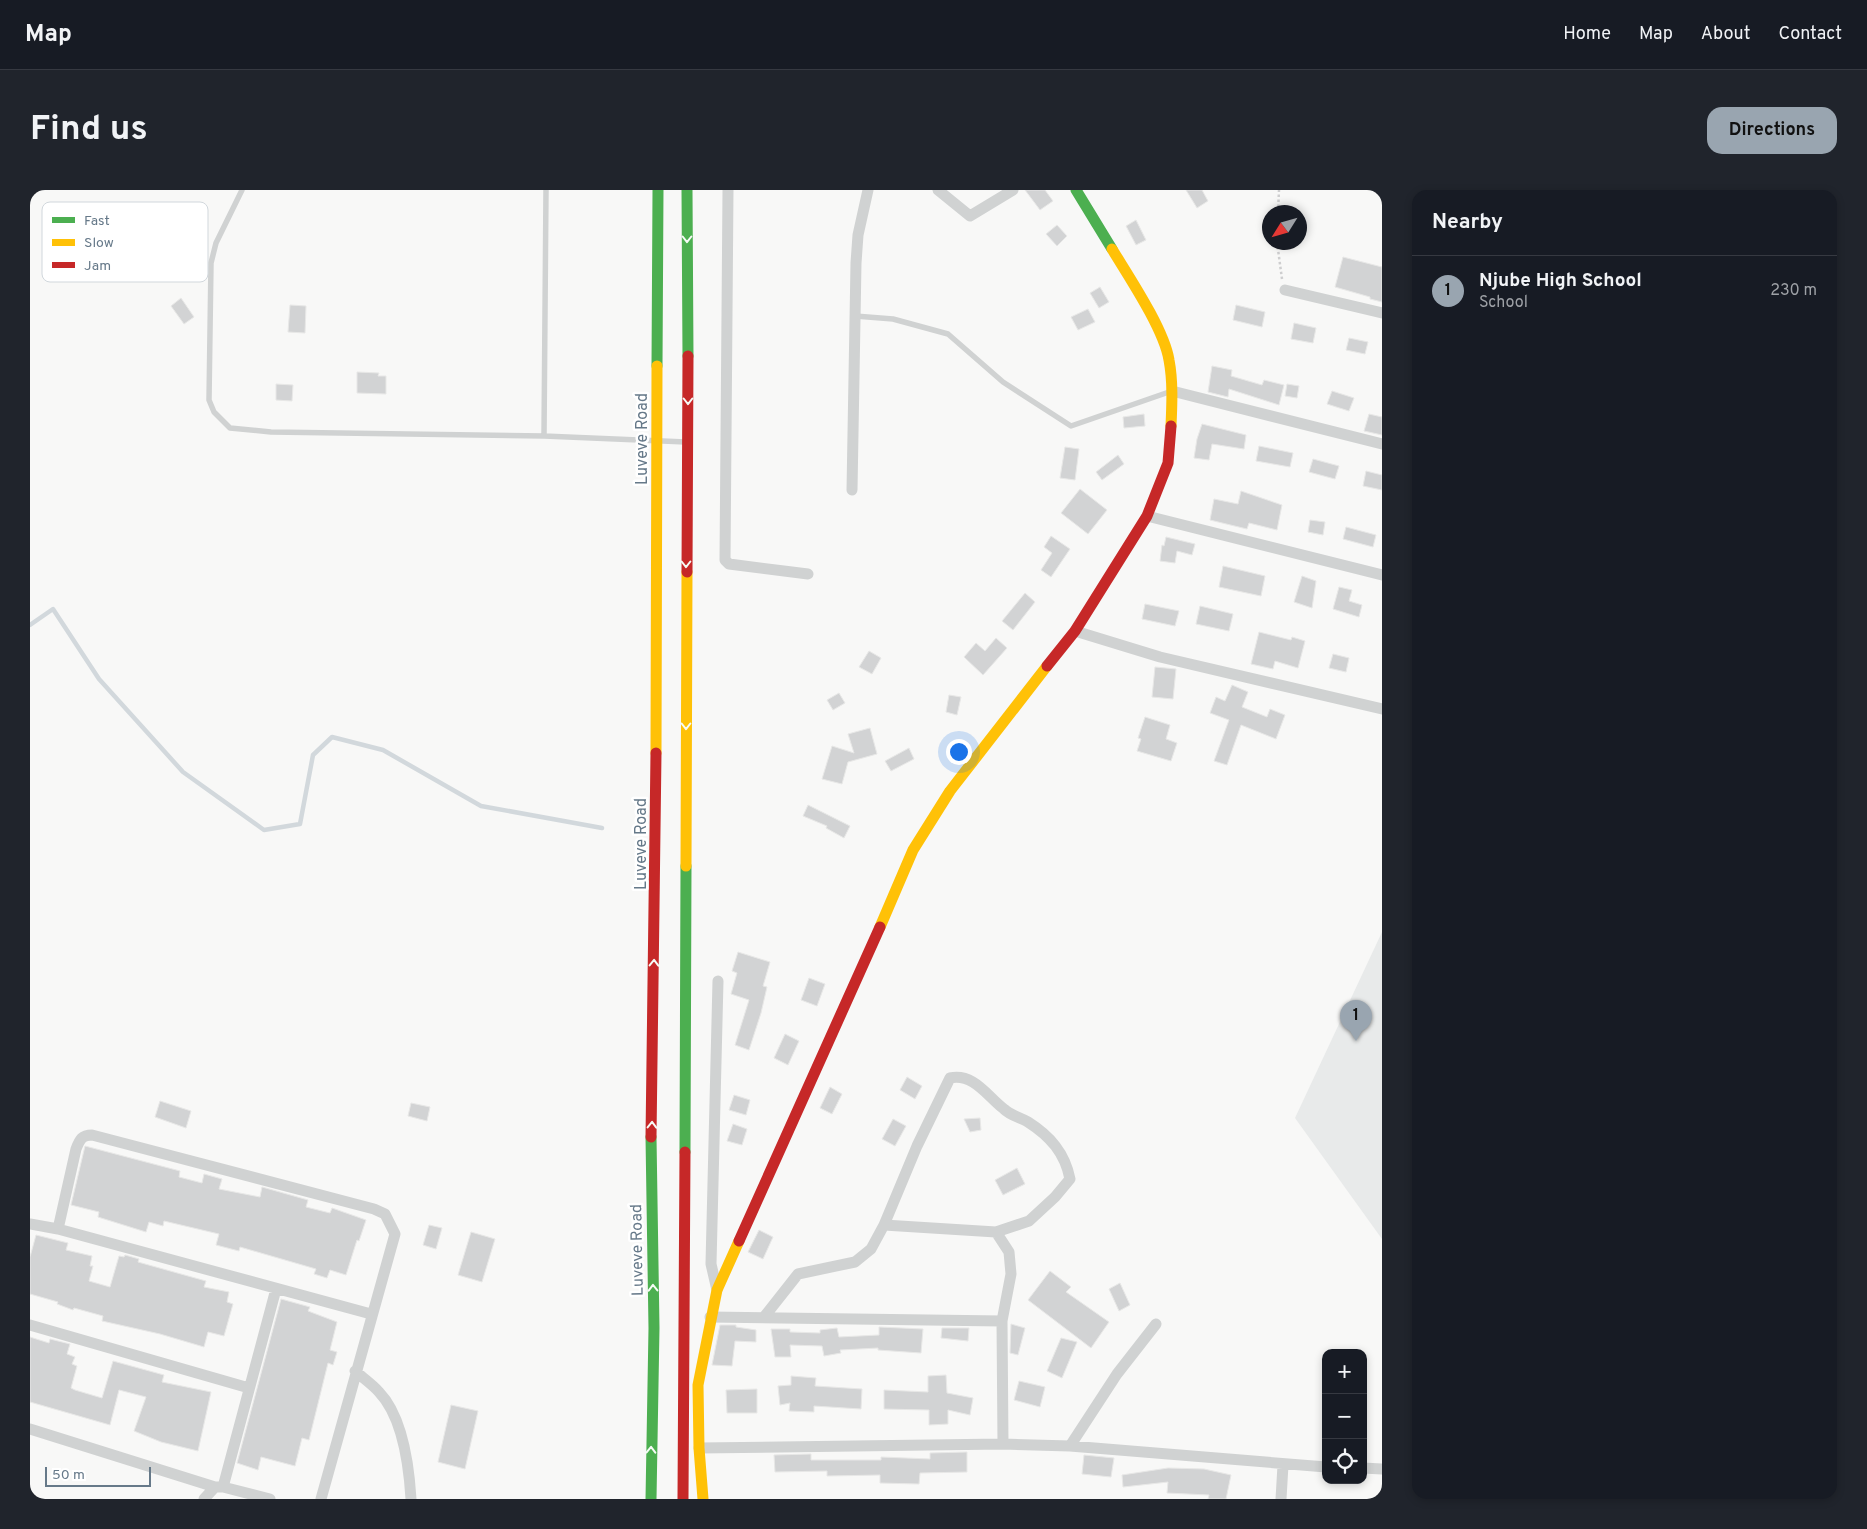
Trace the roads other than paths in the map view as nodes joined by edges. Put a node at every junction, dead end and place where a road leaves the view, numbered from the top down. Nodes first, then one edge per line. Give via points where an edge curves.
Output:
1 (242, 190) edge
2 (546, 190) edge
3 (658, 190) edge
4 (687, 190) edge
5 (728, 190) edge
6 (868, 190) edge
7 (938, 190) edge
8 (1013, 190) edge
9 (1076, 190) edge
10 (1285, 290) road end
11 (1382, 314) edge
12 (855, 316) junction
13 (1172, 391) junction
14 (544, 436) junction
15 (658, 441) junction
16 (688, 442) junction
17 (1382, 444) edge
18 (852, 490) dead end
19 (1147, 516) junction
20 (808, 574) dead end
21 (1382, 575) edge
22 (1075, 632) junction
23 (1382, 709) edge
24 (718, 981) dead end
25 (30, 1224) edge
26 (884, 1225) junction
27 (58, 1229) junction
28 (996, 1232) junction
29 (276, 1288) junction
30 (717, 1290) junction
31 (371, 1314) junction
32 (710, 1317) junction
33 (764, 1317) junction
34 (1002, 1321) junction
35 (1156, 1324) dead end
36 (30, 1325) edge
37 (355, 1371) junction
38 (249, 1388) junction
39 (30, 1429) edge
40 (1004, 1444) junction
41 (1070, 1446) junction
42 (698, 1448) junction
43 (1283, 1465) junction
44 (1322, 1467) edge
45 (1367, 1468) edge
46 (1382, 1469) edge
47 (219, 1487) junction
48 (204, 1499) edge
49 (270, 1499) edge
50 (321, 1499) edge
51 (411, 1499) edge
52 (651, 1499) edge
53 (683, 1499) edge
54 (703, 1499) edge
55 (1281, 1499) edge

1 - 14 lane via 216,243 211,263 209,400 214,412 226,425 240,431
2 - 14 lane
3 - 15 street, Luveve Road
4 -> 16 street
5 - 20 street via 725,560 729,564
6 - 12 street via 858,235
7 - 8 street via 970,216
9 - 13 street via 1159,330 1169,359
10 - 11 street
12 - 13 lane via 893,319 948,334 1003,382 1071,426
12 - 18 street
13 - 17 street
13 - 19 street via 1168,463
14 - 15 lane
15 - 16 lane
52 -> 15 street, Luveve Road
16 -> 53 street
19 - 21 street
19 - 22 street
22 - 23 street via 1160,657
22 - 30 street via 950,791 913,850
24 - 30 street via 711,1264
25 - 27 street
26 - 28 street
26 - 28 street via 916,1146 950,1078 959,1076 973,1081 1005,1110 1046,1134 1063,1156 1068,1169 1070,1179 1065,1187 1029,1221
26 - 33 street via 862,1259 798,1274
27 - 29 street
27 - 31 street via 76,1149 85,1135 374,1209 385,1214 396,1234
28 - 34 street via 1010,1252 1011,1274
29 - 31 street
29 - 38 street
30 - 32 street
31 - 37 street
32 - 33 street
32 - 42 street via 698,1385
33 - 34 street
34 - 40 street
35 - 41 street via 1116,1374
36 - 38 street
37 - 50 street
37 - 51 street via 380,1392 396,1420 409,1463
38 - 47 street
39 - 47 street
40 - 41 street
40 - 42 street
41 - 43 street
42 - 54 street
43 - 44 street
43 - 55 street
45 - 46 street
47 - 48 street
47 - 49 street

